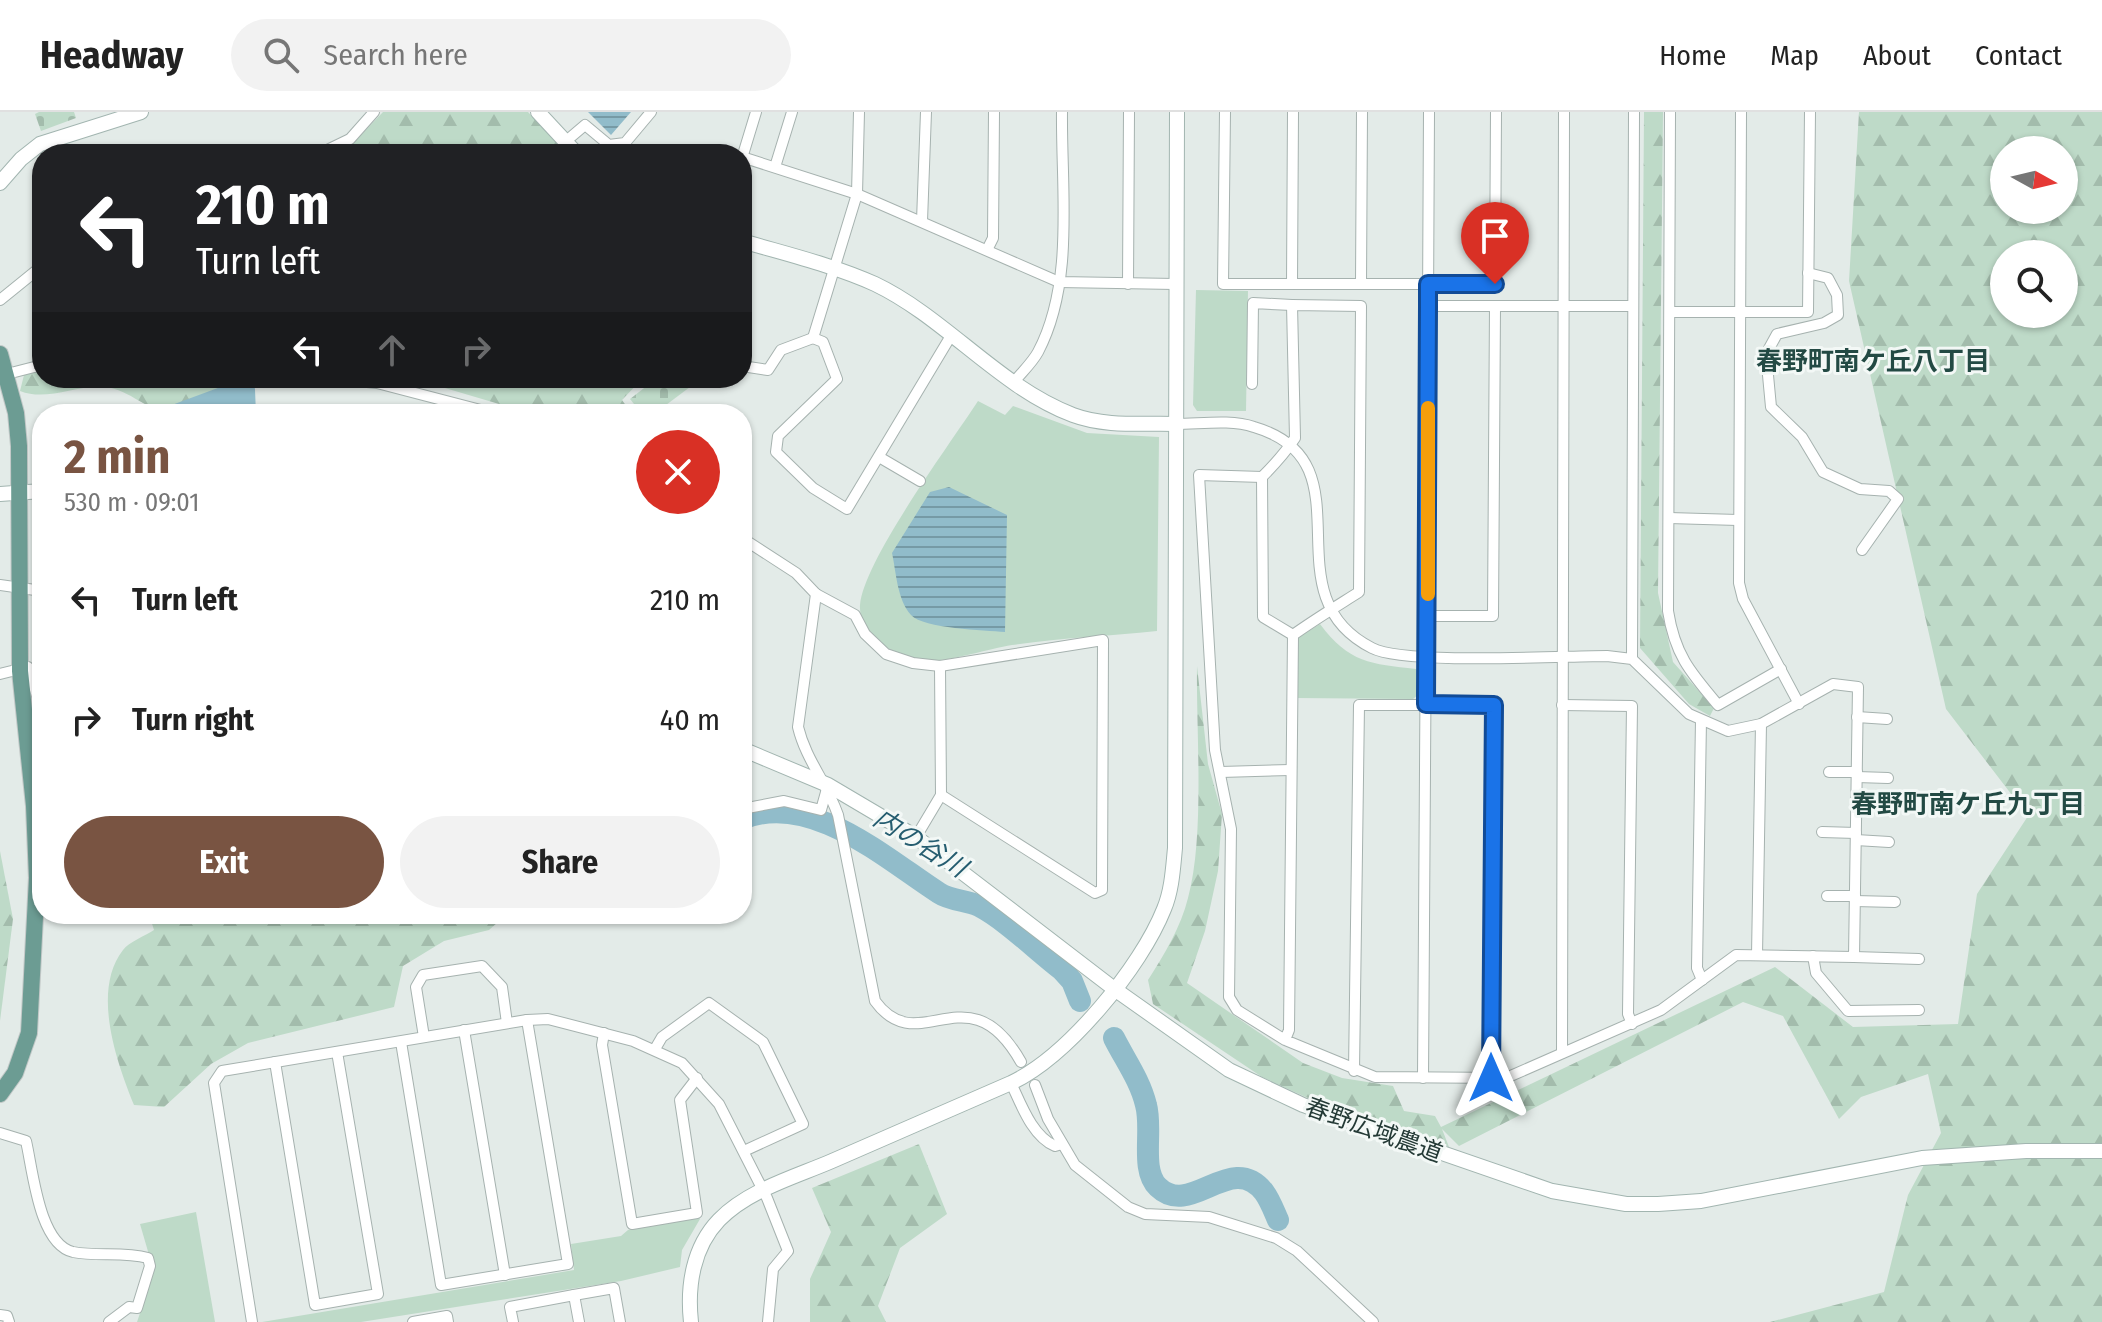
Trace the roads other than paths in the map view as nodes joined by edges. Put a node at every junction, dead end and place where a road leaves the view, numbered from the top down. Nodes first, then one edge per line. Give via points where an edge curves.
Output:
1 (141, 112) edge
2 (374, 112) edge
3 (538, 112) edge
4 (643, 112) edge
5 (651, 112) edge
6 (756, 112) edge
7 (792, 112) edge
8 (859, 112) edge
9 (926, 112) edge
10 (994, 112) edge
11 (1062, 112) edge
12 (1129, 112) edge
13 (1177, 112) edge
14 (1225, 112) edge
15 (1293, 112) edge
16 (1362, 112) edge
17 (1429, 112) edge
18 (1496, 112) edge
19 (1564, 112) edge
20 (1634, 112) edge
21 (1670, 112) edge
22 (1741, 112) edge
23 (1810, 112) edge
24 (634, 132) junction
25 (565, 142) joint
26 (40, 144) edge
27 (340, 144) edge
28 (608, 144) edge
29 (617, 144) edge
30 (746, 144) edge
31 (32, 150) edge
32 (752, 160) edge
33 (775, 167) junction
34 (0, 183) edge
35 (857, 194) junction
36 (922, 221) junction
37 (752, 246) edge
38 (987, 250) junction
39 (834, 269) junction
40 (1808, 273) junction
41 (32, 274) edge
42 (1059, 282) junction
43 (1361, 283) junction
44 (1128, 284) junction
45 (1175, 284) junction
46 (1292, 284) junction
47 (1428, 284) junction
48 (0, 300) edge
49 (1563, 304) junction
50 (1292, 305) junction
51 (1428, 306) junction
52 (1495, 306) junction
53 (1632, 306) junction
54 (1740, 311) junction
55 (1670, 312) junction
56 (952, 334) junction
57 (813, 338) junction
58 (0, 354) edge
59 (32, 368) edge
60 (752, 368) edge
61 (7, 374) junction
62 (1014, 382) junction
63 (1252, 384) dead end
64 (396, 388) edge
65 (458, 404) edge
66 (1176, 424) junction
67 (1291, 443) junction
68 (879, 457) junction
69 (1262, 477) junction
70 (920, 481) dead end
71 (32, 492) edge
72 (18, 493) junction
73 (0, 494) edge
74 (1669, 518) junction
75 (1738, 520) junction
76 (752, 544) edge
77 (1862, 550) dead end
78 (0, 585) edge
79 (20, 590) junction
80 (32, 591) edge
81 (816, 594) junction
82 (1330, 610) junction
83 (1428, 616) junction
84 (1293, 635) junction
85 (1427, 656) junction
86 (1563, 656) junction
87 (1632, 659) junction
88 (940, 666) junction
89 (1781, 669) junction
90 (20, 671) junction
91 (0, 674) edge
92 (32, 680) edge
93 (1426, 704) junction
94 (1799, 704) junction
95 (1562, 705) junction
96 (1857, 717) junction
97 (1887, 719) dead end
98 (1701, 720) junction
99 (1761, 724) junction
100 (752, 753) edge
101 (1290, 770) junction
102 (1221, 772) junction
103 (1829, 772) dead end
104 (1857, 775) junction
105 (1888, 778) dead end
106 (828, 785) junction
107 (32, 787) edge
108 (941, 795) junction
109 (752, 807) edge
110 (1822, 832) dead end
111 (916, 837) junction
112 (1856, 837) junction
113 (1889, 842) dead end
114 (1827, 896) dead end
115 (1855, 899) junction
116 (1895, 902) dead end
117 (37, 924) edge
118 (1757, 955) junction
119 (1813, 956) junction
120 (1854, 957) junction
121 (1919, 959) dead end
122 (1702, 980) junction
123 (1113, 988) junction
124 (1919, 1010) dead end
125 (527, 1020) junction
126 (507, 1023) junction
127 (1632, 1024) junction
128 (464, 1030) junction
129 (604, 1033) junction
130 (424, 1037) junction
131 (1285, 1040) junction
132 (401, 1042) junction
133 (655, 1049) junction
134 (337, 1052) junction
135 (1562, 1053) junction
136 (275, 1062) junction
137 (1021, 1062) dead end
138 (1354, 1071) junction
139 (697, 1078) junction
140 (1423, 1078) junction
141 (1491, 1078) junction
142 (1011, 1083) junction
143 (1035, 1085) dead end
144 (0, 1094) edge
145 (0, 1133) edge
146 (1062, 1144) junction
147 (744, 1151) junction
148 (2102, 1151) edge
149 (764, 1190) junction
150 (505, 1275) junction
151 (574, 1295) junction
152 (0, 1315) edge
153 (9, 1322) edge
154 (109, 1322) edge
155 (252, 1322) edge
156 (413, 1322) edge
157 (448, 1322) edge
158 (513, 1322) edge
159 (579, 1322) edge
160 (620, 1322) edge
161 (691, 1322) edge
162 (768, 1322) edge
163 (1373, 1322) edge

1 - 26 street
2 - 27 street
3 - 25 street
4 - 24 street via 631,128
5 - 24 street
6 - 30 street
7 - 33 street
8 - 35 street
9 - 36 street
10 - 38 street via 993,238
11 - 42 street
12 - 44 street
13 - 45 street
14 - 46 street via 1223,284
15 - 46 street
16 - 43 street
17 - 47 street
18 - 47 street via 1495,284
19 - 49 street
20 - 53 street
21 - 55 street
22 - 54 street
23 - 40 street
24 - 29 street
25 - 28 street via 585,125
31 - 34 street
32 - 33 street
33 - 35 street
35 - 36 street
35 - 39 street
36 - 38 street
37 - 39 street
38 - 42 street
39 - 56 street via 875,284
39 - 57 street
40 - 54 street via 1808,312
40 - 77 street via 1828,278 1837,295 1838,315 1777,334 1766,354 1771,407 1802,437 1823,472 1860,489 1889,491 1898,499
41 - 48 street
42 - 44 street
42 - 62 street via 1036,356
43 - 46 street
43 - 47 street
44 - 45 street
45 - 66 street
47 - 51 street
49 - 52 street
49 - 53 street
49 - 86 street
50 - 63 street via 1253,303
50 - 67 street
50 - 82 street via 1361,306 1359,592
51 - 52 street
51 - 83 street
52 - 83 street via 1493,616
53 - 87 street
54 - 55 street
54 - 75 street
55 - 74 street
56 - 62 street
56 - 68 street
57 - 60 street via 781,350 768,370
57 - 68 street via 823,342 837,379 778,436 776,452 813,488 847,509
58 - 61 main road
59 - 61 street
61 - 72 main road via 19,446
62 - 66 street via 1076,416
64 - 65 street
66 - 67 street via 1244,425
66 - 123 street via 1172,880 1150,938
67 - 69 street
67 - 82 street via 1317,492 1319,573
68 - 70 street
69 - 84 street via 1263,617
69 - 102 street via 1199,475 1215,750
71 - 72 street
72 - 73 street
72 - 79 main road
74 - 75 street
74 - 89 street via 1668,611 1685,667 1718,705
75 - 89 street via 1743,599
76 - 81 street via 796,573
78 - 79 street
79 - 80 street
79 - 90 main road
81 - 88 street via 855,615 886,654
81 - 106 street via 798,727 817,774
82 - 84 street
82 - 85 street via 1347,632 1373,649
83 - 85 street
84 - 101 street
85 - 86 street
85 - 93 street
86 - 87 street
86 - 95 street
87 - 98 street
88 - 108 street
88 - 108 street via 1103,640 1102,890 1095,893
89 - 94 street
90 - 91 street
90 - 92 street via 28,667
90 - 107 main road
93 - 138 street via 1359,705
93 - 140 street
93 - 141 street via 1494,705
94 - 96 street via 1833,684 1858,687
94 - 99 street
95 - 127 street via 1632,706
95 - 135 street
96 - 97 street
96 - 104 street
98 - 99 street via 1728,731
98 - 122 street via 1697,968
99 - 118 street
100 - 106 street, 春野広域農道
101 - 102 street
101 - 131 street
102 - 131 street via 1231,829 1229,997 1237,1010
103 - 104 street
104 - 105 street
104 - 112 street
106 - 109 street via 821,810 784,801
106 - 111 street, 春野広域農道
106 - 137 street via 844,837 875,1001 884,1014 912,1024 961,1015 978,1018 998,1028
108 - 111 street
110 - 112 street
111 - 123 street, 春野広域農道
112 - 113 street
112 - 115 street
114 - 115 street
115 - 116 street
115 - 120 street
117 - 144 main road via 29,1033 15,1073
118 - 119 street
118 - 122 street via 1736,955
119 - 120 street
119 - 124 street via 1816,973 1848,1011
120 - 121 street
122 - 127 street
123 - 142 street via 1065,1045
123 - 148 street, 春野広域農道 via 1229,1070 1265,1089 1401,1141 1587,1198 1626,1204 1701,1201 1922,1158
125 - 126 street
125 - 129 street via 548,1019
125 - 150 street via 568,1264
126 - 128 street
126 - 130 street via 502,987 482,966 423,975 416,987
127 - 135 street
128 - 130 street
128 - 150 street
129 - 133 street
129 - 139 street via 632,1224 697,1213 680,1100
130 - 132 street
131 - 138 street
132 - 134 street
132 - 150 street via 441,1285
133 - 139 street
133 - 147 street via 662,1037 709,1003 763,1042 803,1124
134 - 136 street
134 - 136 street via 378,1294 315,1305
135 - 141 street via 1506,1078
136 - 155 street via 222,1071 214,1083
138 - 140 street
139 - 147 street via 719,1104
140 - 141 street
142 - 146 street via 1047,1142
142 - 149 street
143 - 146 street
145 - 154 street via 26,1141 53,1241 74,1252 148,1258 137,1308 129,1307
146 - 163 street via 1075,1165 1128,1207 1145,1214 1209,1217 1276,1238
147 - 149 street
149 - 161 street via 726,1214 704,1241 690,1289
149 - 162 street via 788,1251 773,1269
151 - 158 street via 510,1307
151 - 159 street
151 - 160 street via 614,1288
152 - 153 street
156 - 157 street via 447,1316

